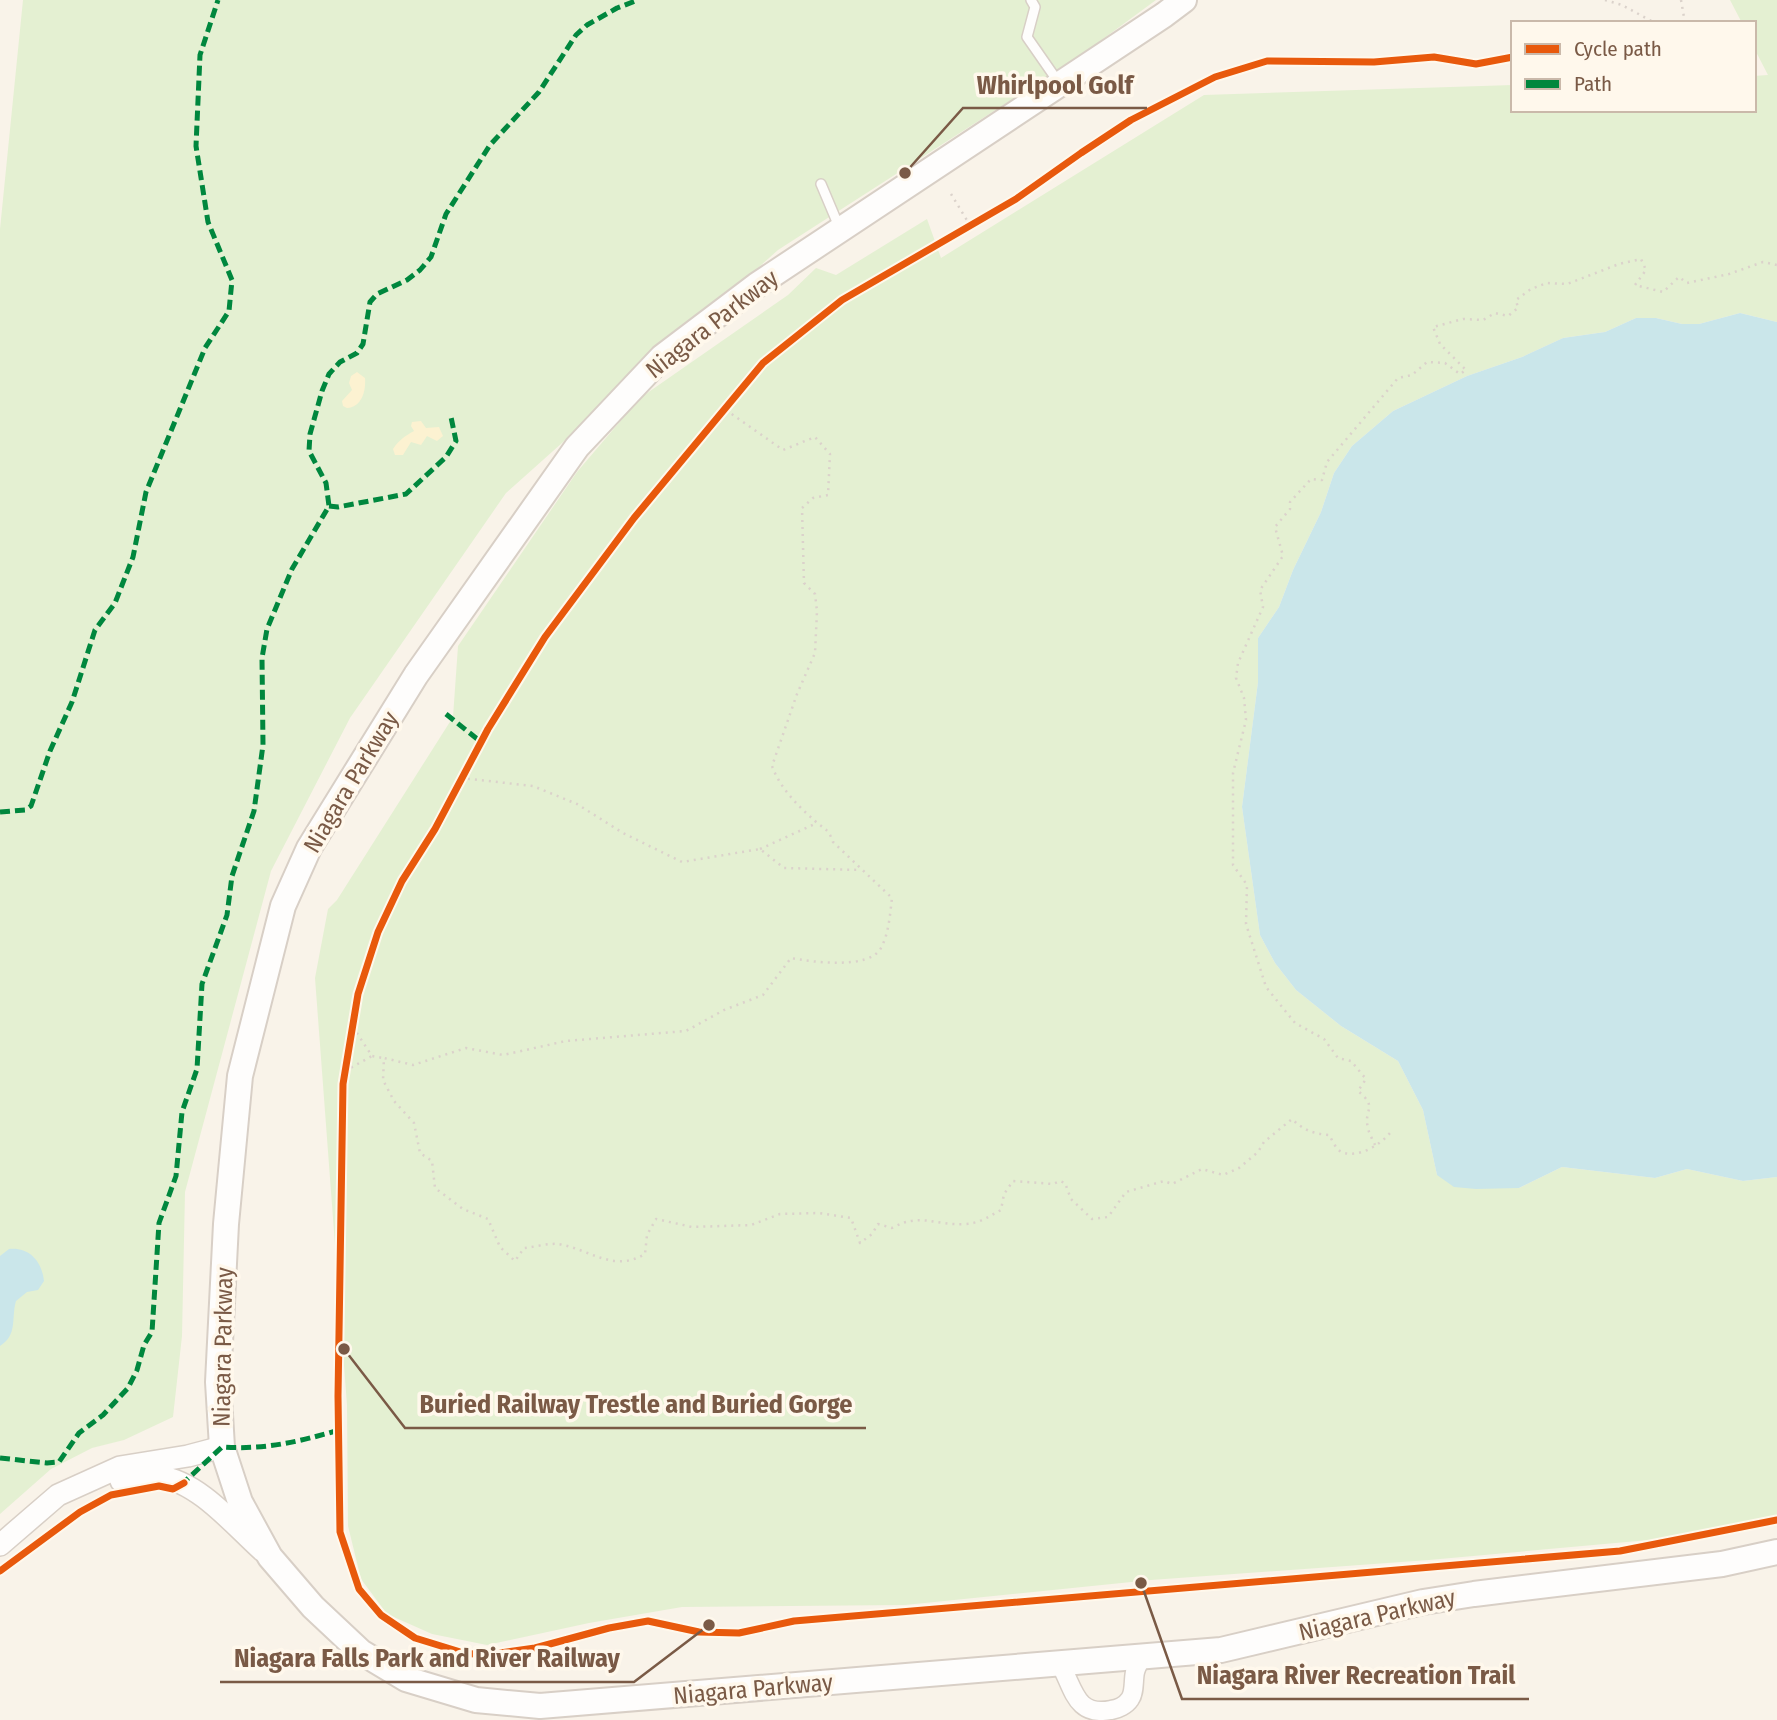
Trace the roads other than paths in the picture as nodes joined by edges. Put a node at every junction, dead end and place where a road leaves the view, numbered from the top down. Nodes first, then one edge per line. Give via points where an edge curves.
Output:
1 (1031, 0) edge
2 (1184, 0) edge
3 (1060, 85) junction
4 (821, 184) dead end
5 (841, 230) junction
6 (222, 1447) junction
7 (58, 1495) junction
8 (0, 1545) edge
9 (1777, 1552) edge
10 (270, 1557) junction
11 (1142, 1657) junction
12 (1060, 1664) junction

1 - 3 lane via 1035,7 1027,37
2 - 3 main road, Niagara Parkway
3 - 5 main road, Niagara Parkway
4 - 5 lane
5 - 6 main road, Niagara Parkway via 757,285 662,357 577,447 416,675 309,848 283,906 240,1076 218,1382
6 - 7 street via 120,1466
6 - 10 main road, Niagara Parkway via 240,1502
7 - 8 street
7 - 10 street via 142,1477 184,1483
9 - 11 main road, Niagara Parkway via 1722,1564 1423,1602 1221,1650
10 - 12 main road, Niagara Parkway via 313,1607 361,1652 406,1679 476,1700 540,1706
11 - 12 main road, Niagara Parkway
11 - 12 street via 1131,1699 1123,1706 1099,1711 1077,1701

